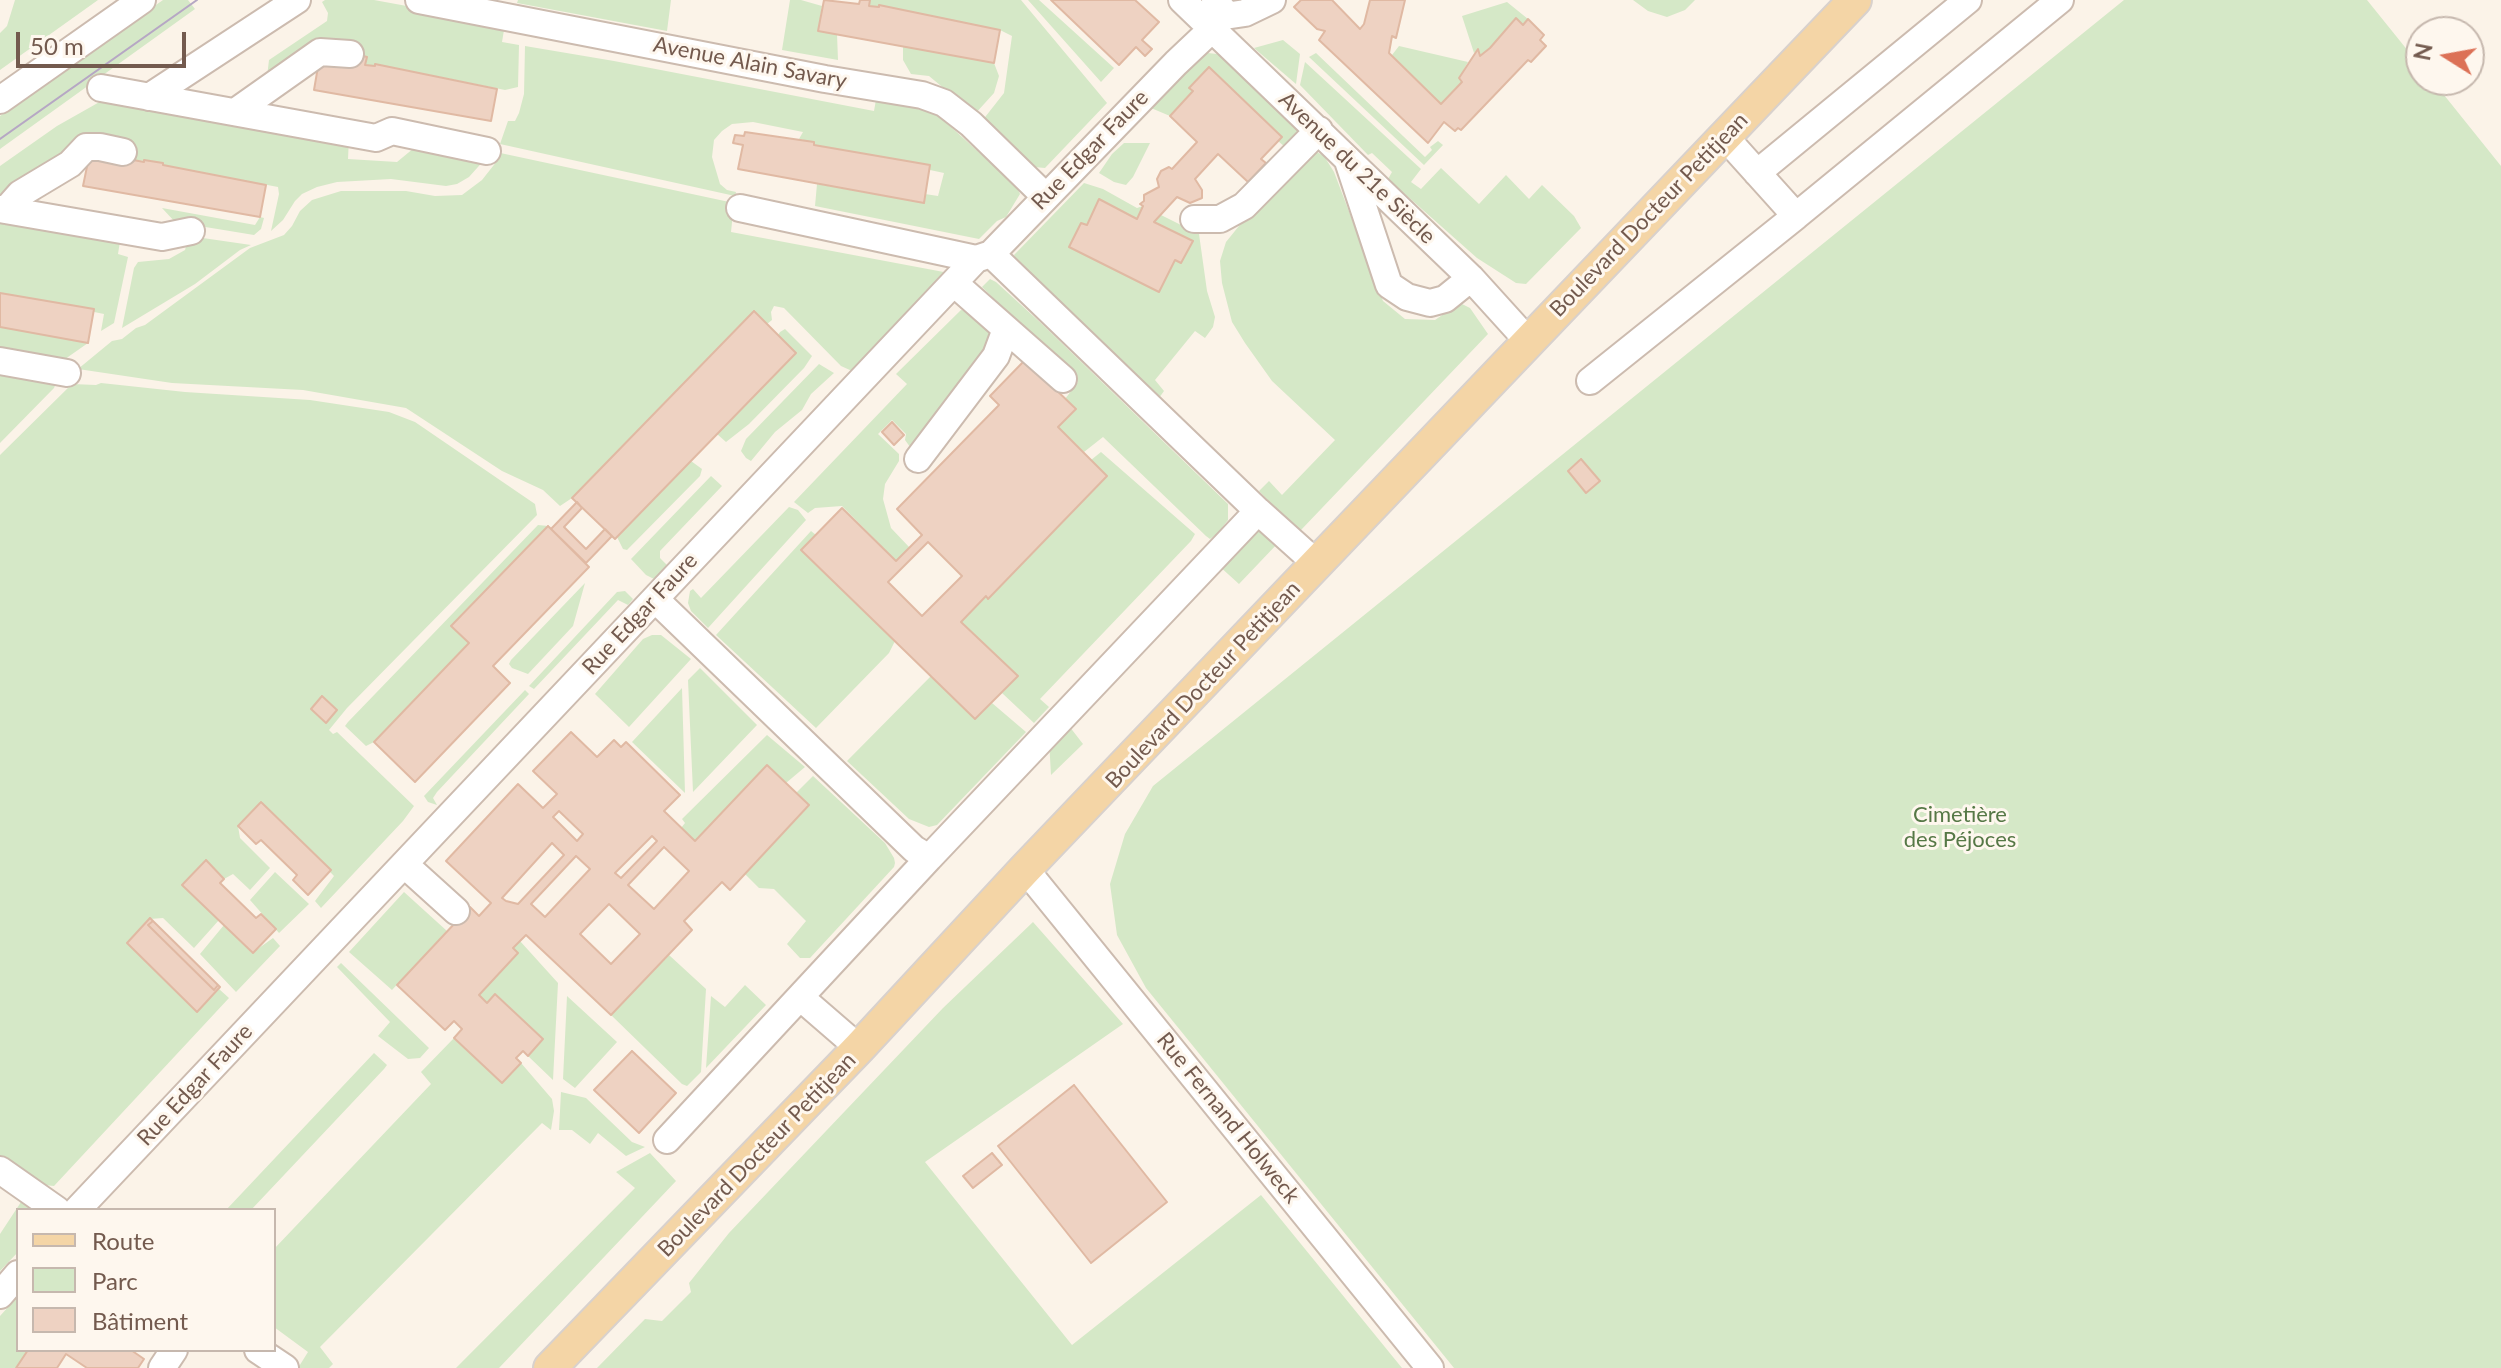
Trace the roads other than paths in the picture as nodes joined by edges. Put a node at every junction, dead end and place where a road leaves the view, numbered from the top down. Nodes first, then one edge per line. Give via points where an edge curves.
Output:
1 (142, 0) edge
2 (297, 0) edge
3 (419, 0) edge
4 (1182, 0) edge
5 (1272, 0) edge
6 (1855, 0) edge
7 (1968, 0) edge
8 (2060, 0) edge
9 (1215, 15) edge
10 (350, 54) dead end
11 (101, 88) dead end
12 (149, 97) junction
13 (0, 100) edge
14 (235, 112) junction
15 (1319, 130) junction
16 (1724, 136) junction
17 (487, 151) dead end
18 (123, 152) dead end
19 (1347, 158) junction
20 (1757, 173) junction
21 (1046, 197) junction
22 (740, 208) dead end
23 (3, 209) edge
24 (1796, 216) junction
25 (1194, 219) dead end
26 (191, 231) dead end
27 (984, 257) junction
28 (1471, 278) junction
29 (954, 283) junction
30 (1006, 329) junction
31 (1529, 342) junction
32 (0, 361) edge
33 (67, 373) dead end
34 (1063, 379) dead end
35 (1590, 381) dead end
36 (918, 459) dead end
37 (1258, 511) junction
38 (1317, 564) junction
39 (655, 599) junction
40 (929, 858) junction
41 (404, 864) junction
42 (1025, 869) junction
43 (456, 911) dead end
44 (800, 997) junction
45 (859, 1048) junction
46 (667, 1140) dead end
47 (0, 1170) edge
48 (54, 1208) edge
49 (79, 1208) edge
50 (16, 1276) edge
51 (0, 1295) edge
52 (261, 1352) edge
53 (285, 1368) edge
54 (550, 1368) edge
55 (1430, 1368) edge

1 - 13 street
2 - 12 street
3 - 21 street, Avenue Alain Savary via 922,95 944,103 971,124
4 - 9 street, Avenue du 21e Siècle
5 - 9 street via 1245,13
6 - 16 main road, Boulevard Docteur Petitjean
7 - 20 street
8 - 24 street
9 - 15 street, Avenue du 21e Siècle
9 - 21 street, Rue Edgar Faure
10 - 14 street via 320,52
11 - 12 street
12 - 14 street
14 - 17 street via 376,138 392,131
15 - 19 street, Avenue du 21e Siècle
15 - 25 street via 1244,206 1220,219
16 - 20 street
16 - 31 main road, Boulevard Docteur Petitjean
18 - 23 street via 86,147 70,164
19 - 28 street, Avenue du 21e Siècle
19 - 28 street via 1389,285 1430,303 1445,299
20 - 24 street
21 - 27 street, Rue Edgar Faure
22 - 27 street
23 - 26 street via 162,237
24 - 35 street
27 - 29 street, Rue Edgar Faure
27 - 37 street
28 - 31 street, Avenue du 21e Siècle
29 - 30 street
29 - 39 street, Rue Edgar Faure
30 - 34 street
30 - 36 street via 996,356
31 - 38 main road, Boulevard Docteur Petitjean
32 - 33 street
37 - 38 street
37 - 40 street
38 - 42 main road, Boulevard Docteur Petitjean
39 - 40 street
39 - 41 street, Rue Edgar Faure
40 - 44 street
41 - 43 street
41 - 49 street, Rue Edgar Faure
42 - 45 main road, Boulevard Docteur Petitjean
42 - 55 street, Rue Fernand Holweck
44 - 45 street
44 - 46 street
45 - 54 main road, Boulevard Docteur Petitjean
47 - 48 street
50 - 51 street
52 - 53 street

